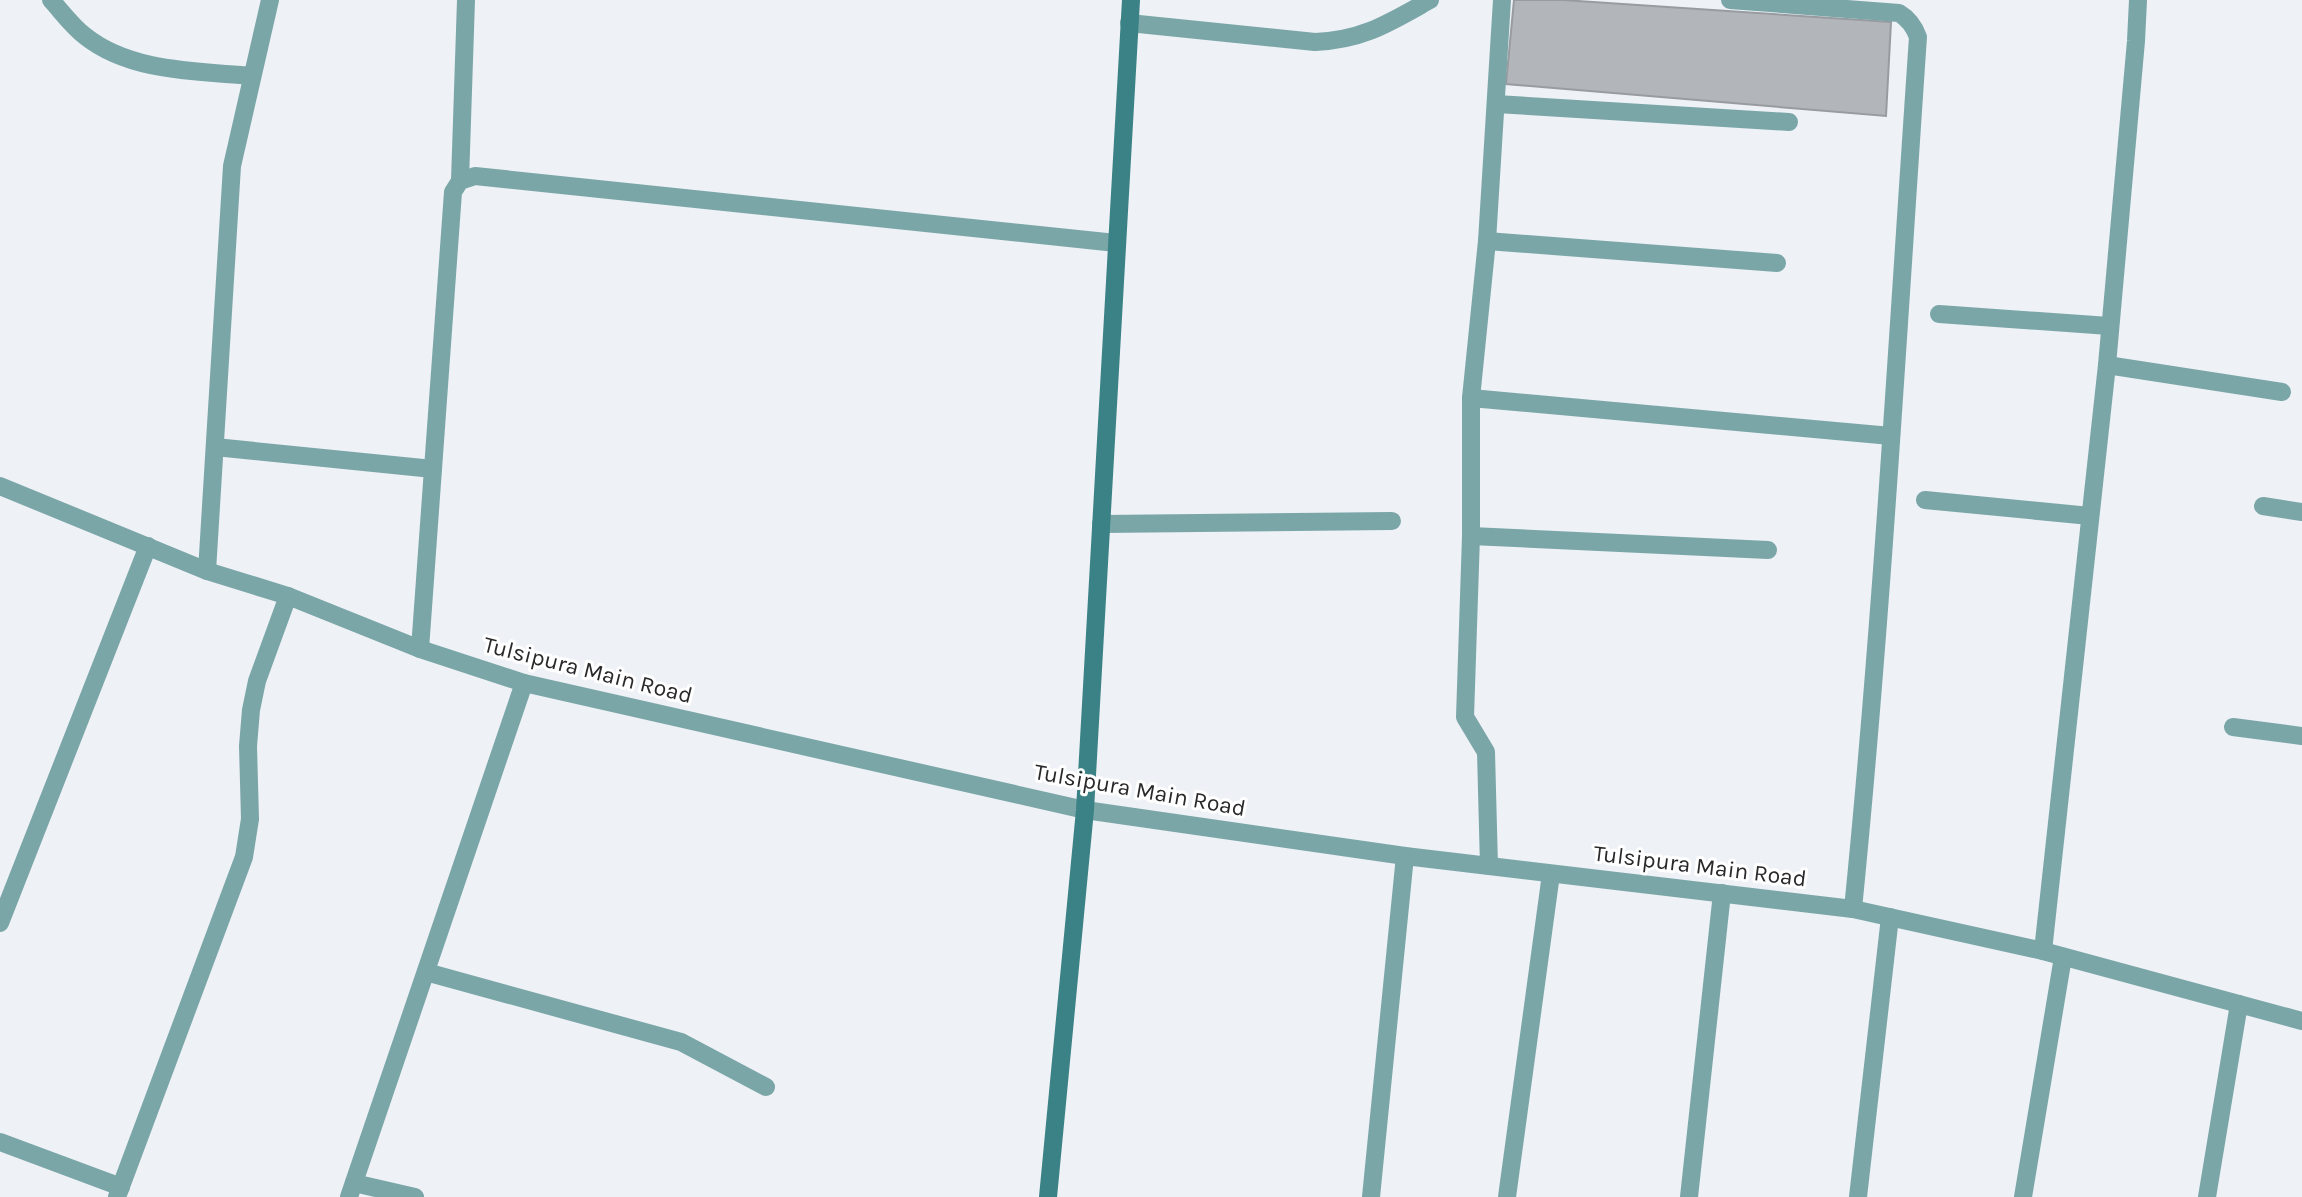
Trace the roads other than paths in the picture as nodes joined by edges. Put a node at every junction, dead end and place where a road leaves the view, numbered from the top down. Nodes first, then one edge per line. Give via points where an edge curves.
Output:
1 (51, 0) edge
2 (270, 0) edge
3 (466, 0) edge
4 (1131, 0) edge
5 (1430, 0) edge
6 (1502, 0) edge
7 (1730, 0) edge
8 (2138, 0) edge
9 (1129, 23) junction
10 (251, 76) junction
11 (1496, 104) junction
12 (1789, 122) dead end
13 (460, 181) junction
14 (1487, 241) junction
15 (1116, 243) junction
16 (1777, 263) dead end
17 (1939, 314) dead end
18 (2109, 326) junction
19 (2107, 365) junction
20 (2282, 392) dead end
21 (1471, 398) junction
22 (1891, 436) junction
23 (215, 447) junction
24 (433, 469) junction
25 (0, 486) edge
26 (1926, 500) dead end
27 (2263, 506) dead end
28 (2302, 512) edge
29 (2090, 516) junction
30 (1392, 521) dead end
31 (1101, 524) junction
32 (1471, 536) junction
33 (148, 547) junction
34 (1768, 550) dead end
35 (207, 571) junction
36 (288, 596) junction
37 (420, 649) junction
38 (524, 684) junction
39 (2233, 727) dead end
40 (2302, 736) edge
41 (1085, 810) junction
42 (1405, 856) junction
43 (1489, 866) junction
44 (1551, 874) junction
45 (1721, 893) junction
46 (1853, 909) junction
47 (1890, 917) junction
48 (0, 923) edge
49 (2043, 951) junction
50 (2063, 957) junction
51 (426, 972) junction
52 (2239, 1003) junction
53 (2302, 1021) edge
54 (765, 1087) dead end
55 (0, 1142) edge
56 (351, 1190) edge
57 (119, 1192) edge
58 (415, 1197) edge
59 (1048, 1197) edge
60 (1371, 1197) edge
61 (1507, 1197) edge
62 (1689, 1197) edge
63 (1858, 1197) edge
64 (2023, 1197) edge
65 (2207, 1197) edge

1 - 10 street via 85,36 121,58
2 - 10 street
3 - 13 street
4 - 9 main road
5 - 9 street via 1380,28 1340,41
6 - 11 street
7 - 22 street via 1899,13 1914,26 1918,37
8 - 18 street
9 - 15 main road
10 - 23 street via 232,166
11 - 12 street
11 - 14 street
13 - 15 street via 475,176
13 - 24 street via 453,192
14 - 16 street
14 - 21 street
15 - 31 main road
17 - 18 street
18 - 19 street
19 - 20 street
19 - 29 street
21 - 22 street
21 - 32 street
22 - 46 street
23 - 24 street
23 - 35 street
24 - 37 street
25 - 33 street, Tulsipura Main Road
26 - 29 street
27 - 28 street
29 - 49 street
30 - 31 street
31 - 41 main road
32 - 34 street
32 - 43 street via 1465,717 1486,752
33 - 35 street, Tulsipura Main Road
33 - 48 street
35 - 36 street, Tulsipura Main Road
36 - 37 street, Tulsipura Main Road
36 - 57 street via 251,710 250,819 244,857
37 - 38 street, Tulsipura Main Road
38 - 41 street, Tulsipura Main Road
38 - 51 street
39 - 40 street
41 - 42 street, Tulsipura Main Road
41 - 59 main road
42 - 43 street, Tulsipura Main Road
42 - 60 street
43 - 44 street, Tulsipura Main Road
44 - 45 street, Tulsipura Main Road
44 - 61 street
45 - 46 street, Tulsipura Main Road
45 - 62 street
46 - 47 street, Tulsipura Main Road
47 - 49 street, Tulsipura Main Road
47 - 63 street
49 - 50 street, Tulsipura Main Road
50 - 52 street, Tulsipura Main Road
50 - 64 street
51 - 54 street via 681,1042
51 - 56 street
52 - 53 street, Tulsipura Main Road
52 - 65 street
55 - 57 street
56 - 58 street

